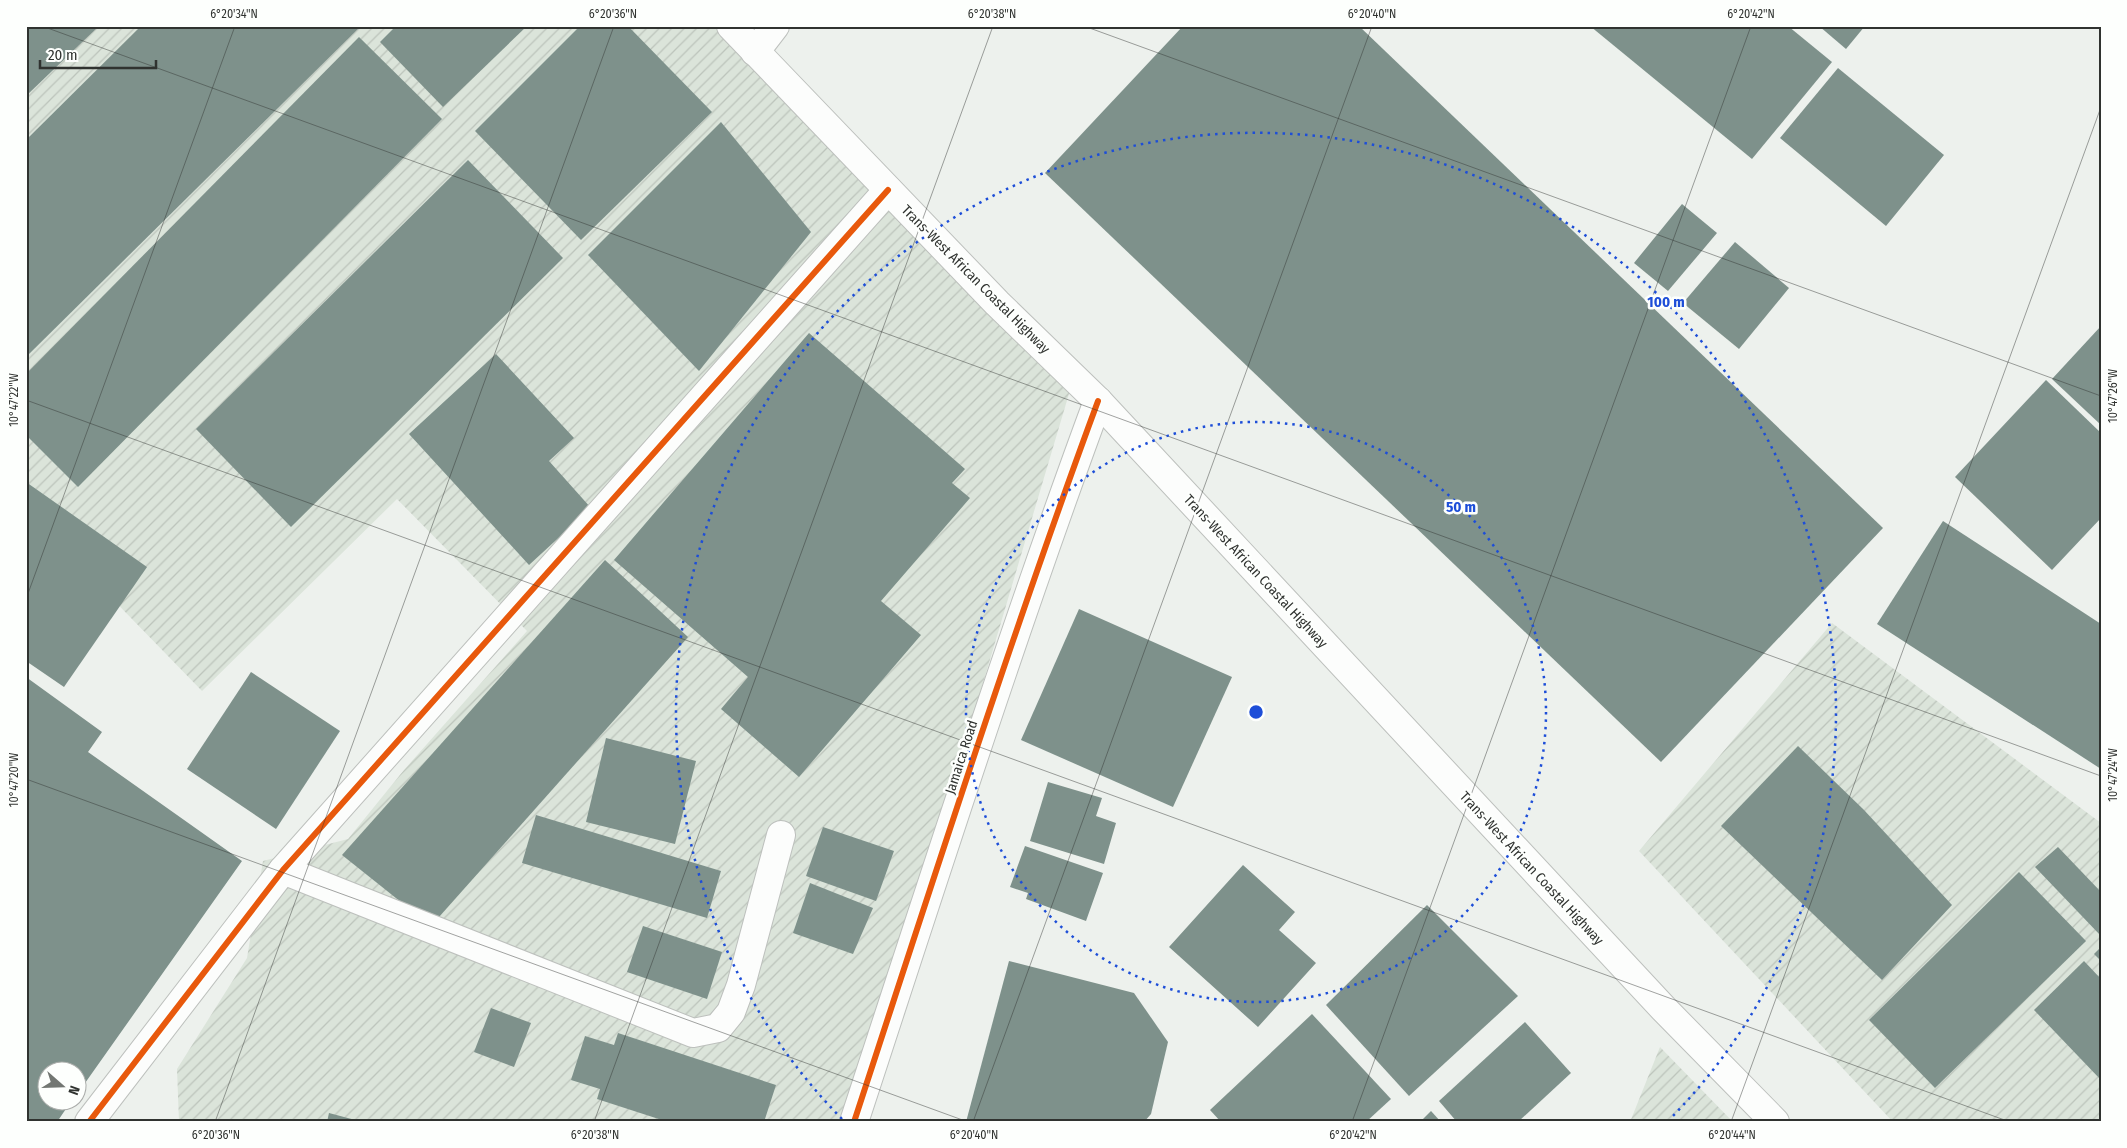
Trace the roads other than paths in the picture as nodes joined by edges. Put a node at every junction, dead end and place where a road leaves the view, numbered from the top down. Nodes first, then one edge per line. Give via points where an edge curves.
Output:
1 (731, 26) edge
2 (775, 26) edge
3 (755, 52) junction
4 (888, 190) junction
5 (1098, 401) junction
6 (781, 835) dead end
7 (283, 870) junction
8 (89, 1122) edge
9 (854, 1122) edge
10 (1775, 1122) edge

1 - 3 main road, Trans-West African Coastal Highway
2 - 3 main road
3 - 4 main road, Trans-West African Coastal Highway
4 - 5 main road, Trans-West African Coastal Highway
4 - 7 main road
5 - 9 main road, Jamaica Road via 999,682
5 - 10 main road, Trans-West African Coastal Highway via 1664,1009
6 - 7 main road via 731,1012 718,1028 693,1033
7 - 8 main road

